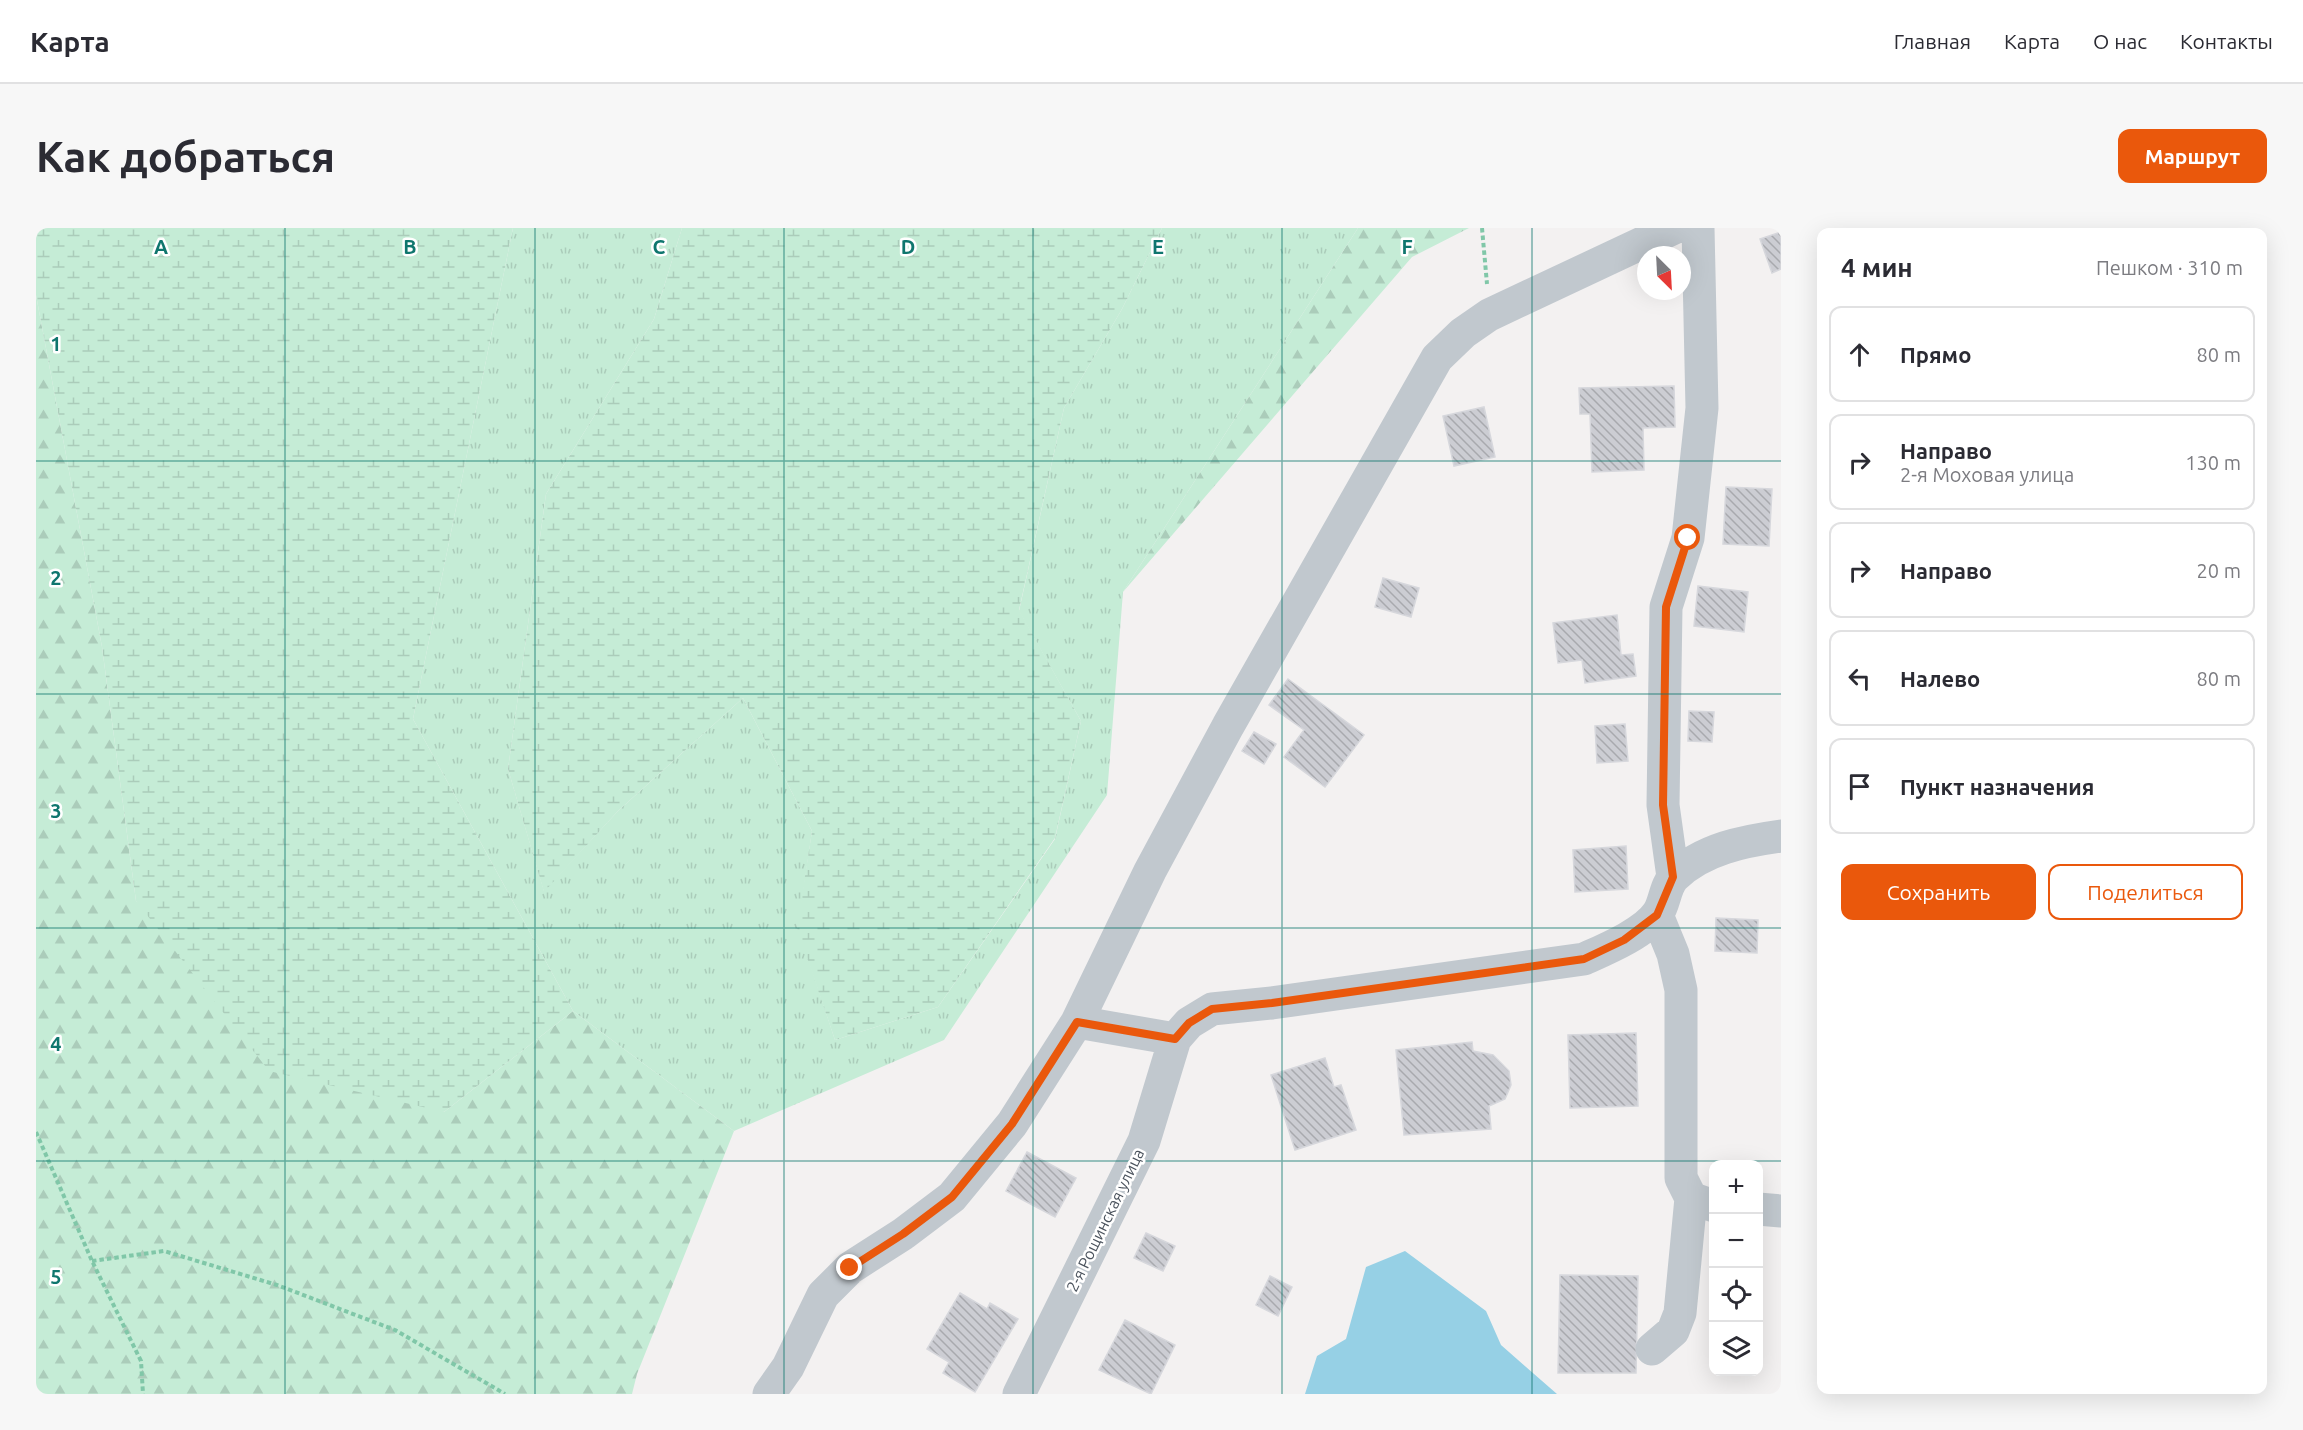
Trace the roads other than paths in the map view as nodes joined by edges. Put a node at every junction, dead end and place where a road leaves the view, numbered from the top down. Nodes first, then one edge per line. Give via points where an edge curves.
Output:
1 (1674, 228) edge
2 (1698, 228) edge
3 (1781, 836) edge
4 (1673, 877) junction
5 (1657, 915) junction
6 (1077, 1022) junction
7 (1175, 1039) junction
8 (1702, 1202) edge
9 (1763, 1209) edge
10 (1781, 1211) edge
11 (1652, 1349) dead end
12 (769, 1394) edge
13 (1019, 1394) edge

1 - 6 street via 1490,315 1463,333 1437,358 1217,747 1150,871
2 - 4 street via 1702,408 1688,538 1666,607 1663,805
3 - 4 street via 1744,841
4 - 5 street
5 - 7 street via 1624,940 1584,959 1212,1009 1189,1023
5 - 8 street via 1673,954 1681,990 1681,1178
6 - 7 street
6 - 12 street via 1012,1124 952,1197 850,1268 823,1295 788,1367
7 - 13 street, 2-я Рощинская улица via 1144,1141
8 - 11 street via 1680,1313 1673,1331
9 - 10 street

